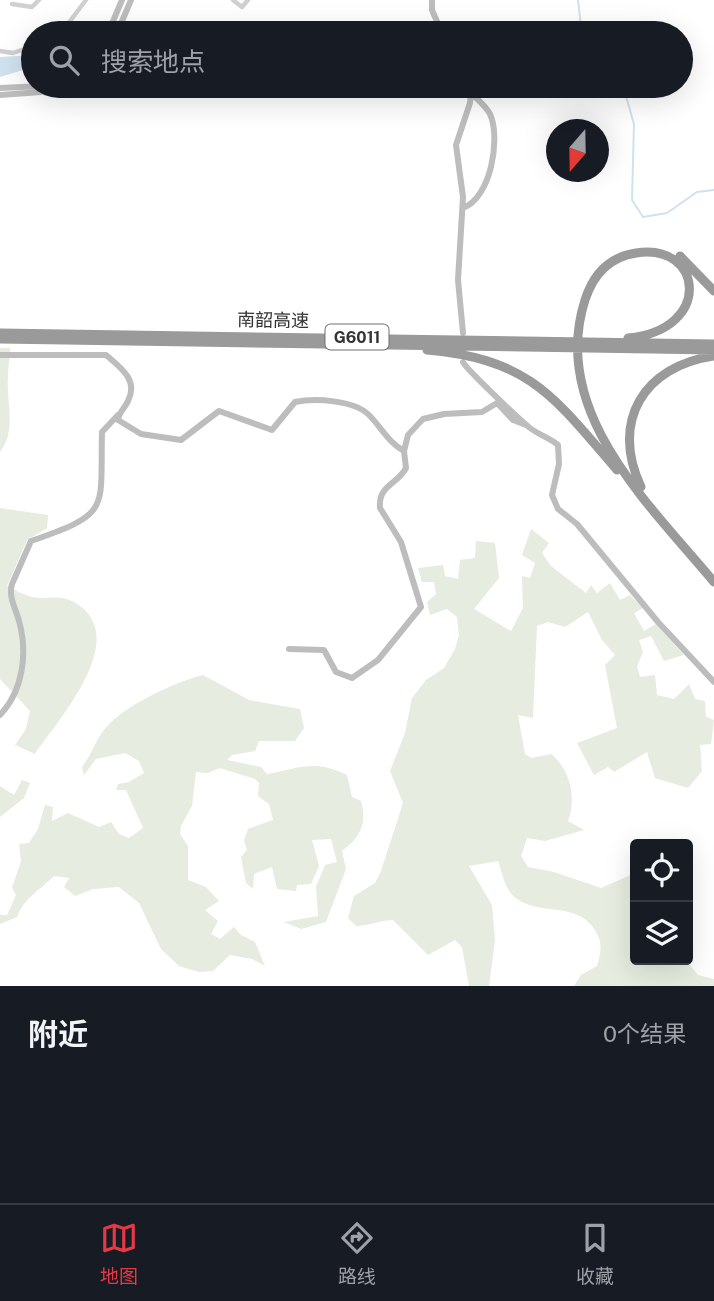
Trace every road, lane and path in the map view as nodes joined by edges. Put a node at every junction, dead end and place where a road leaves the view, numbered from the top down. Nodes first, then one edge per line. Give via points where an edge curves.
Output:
1 (39, 0) edge
2 (86, 0) edge
3 (122, 0) edge
4 (131, 0) edge
5 (233, 0) edge
6 (248, 0) edge
7 (432, 0) edge
8 (12, 4) dead end
9 (70, 21) edge
10 (113, 21) edge
11 (122, 21) edge
12 (437, 21) edge
13 (21, 50) edge
14 (0, 51) edge
15 (21, 88) edge
16 (0, 89) edge
17 (0, 94) edge
18 (21, 95) edge
19 (470, 98) edge
20 (476, 98) edge
21 (463, 208) junction
22 (714, 290) edge
23 (578, 322) junction
24 (0, 333) edge
25 (463, 333) dead end
26 (0, 339) edge
27 (486, 340) junction
28 (321, 343) junction
29 (714, 344) edge
30 (714, 350) edge
31 (0, 355) edge
32 (714, 356) edge
33 (463, 362) dead end
34 (577, 366) junction
35 (118, 415) junction
36 (526, 425) junction
37 (404, 451) junction
38 (617, 471) junction
39 (660, 518) junction
40 (714, 582) edge
41 (714, 587) edge
42 (289, 649) dead end
43 (714, 682) edge
44 (0, 715) edge

1 - 8 street via 32,7
2 - 9 street
3 - 10 street
4 - 11 street
5 - 6 street via 242,7
7 - 12 street
13 - 14 street
15 - 16 street
17 - 18 street
19 - 21 street via 456,145
20 - 21 street via 489,111 494,146 482,191
21 - 25 street via 458,280
22 - 23 highway via 670,251 641,246 626,249 601,262 593,272 584,286
23 - 27 highway via 594,277 627,254 670,257 693,282 690,311 663,333 626,338
23 - 34 highway
24 - 27 highway, 南韶高速 / G6011
26 - 28 highway, 南韶高速 / G6011
27 - 29 highway, 南韶高速 / G6011
28 - 30 highway, 南韶高速 / G6011
28 - 38 highway via 460,354 503,364 540,386
31 - 35 street via 106,355 127,372 131,384 131,396
32 - 39 highway via 691,359 661,374 641,399 631,424 635,475
33 - 36 street
34 - 38 highway via 593,430
34 - 39 highway via 600,435
35 - 37 street via 121,424 141,434 181,440 219,411 272,430 295,402 334,402 367,413
35 - 44 street via 102,432 103,487 94,512 85,520 31,541 12,584 9,592 22,631 21,678 15,696
36 - 37 street via 493,403 482,412 423,419 408,435
36 - 43 street via 558,445 552,495 558,509 577,524
37 - 42 street via 406,468 383,489 380,508 406,554 421,602 417,614 378,660 352,678 336,671 324,650
38 - 41 highway
39 - 40 highway

